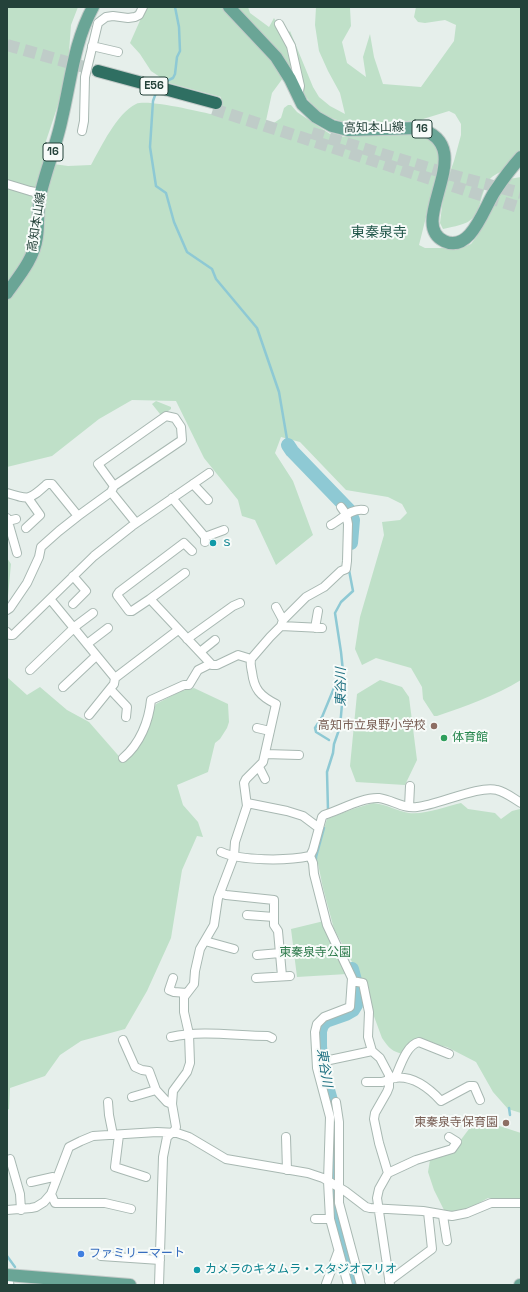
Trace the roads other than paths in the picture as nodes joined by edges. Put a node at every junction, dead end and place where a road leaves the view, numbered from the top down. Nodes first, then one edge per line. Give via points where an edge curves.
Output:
1 (93, 7) edge
2 (143, 7) edge
3 (229, 7) edge
4 (278, 24) dead end
5 (92, 46) junction
6 (118, 52) dead end
7 (101, 75) tunnel mouth
8 (298, 97) junction
9 (214, 106) tunnel mouth
10 (82, 131) dead end
11 (521, 157) edge
12 (7, 184) edge
13 (40, 193) junction
14 (7, 293) edge
15 (209, 473) dead end
16 (193, 484) junction
17 (112, 489) junction
18 (7, 492) edge
19 (28, 498) junction
20 (172, 498) junction
21 (208, 500) dead end
22 (364, 510) dead end
23 (347, 511) junction
24 (78, 516) junction
25 (10, 520) edge
26 (136, 523) junction
27 (331, 524) dead end
28 (26, 528) dead end
29 (224, 530) dead end
30 (192, 551) dead end
31 (17, 553) dead end
32 (185, 573) dead end
33 (73, 576) junction
34 (50, 599) junction
35 (150, 599) junction
36 (240, 603) dead end
37 (73, 604) dead end
38 (276, 607) dead end
39 (7, 610) edge
40 (318, 611) dead end
41 (93, 613) dead end
42 (282, 623) junction
43 (74, 628) junction
44 (108, 628) dead end
45 (178, 630) junction
46 (7, 633) edge
47 (187, 639) junction
48 (215, 640) dead end
49 (87, 644) junction
50 (200, 652) junction
51 (96, 656) junction
52 (251, 659) junction
53 (210, 664) junction
54 (30, 670) dead end
55 (115, 678) junction
56 (63, 687) dead end
57 (110, 689) junction
58 (89, 715) dead end
59 (126, 718) dead end
60 (257, 728) dead end
61 (270, 731) junction
62 (265, 754) junction
63 (299, 755) dead end
64 (123, 758) dead end
65 (259, 767) junction
66 (265, 779) dead end
67 (410, 786) dead end
68 (247, 803) junction
69 (521, 803) edge
70 (409, 807) junction
71 (319, 828) junction
72 (221, 852) dead end
73 (234, 856) junction
74 (310, 856) junction
75 (220, 893) junction
76 (247, 915) dead end
77 (274, 917) junction
78 (205, 941) junction
79 (234, 949) dead end
80 (280, 953) junction
81 (257, 955) dead end
82 (173, 978) dead end
83 (256, 978) dead end
84 (356, 982) junction
85 (187, 993) junction
86 (189, 1034) junction
87 (271, 1036) dead end
88 (171, 1037) dead end
89 (123, 1040) dead end
90 (372, 1051) junction
91 (449, 1054) dead end
92 (325, 1061) dead end
93 (392, 1079) junction
94 (366, 1082) dead end
95 (156, 1090) junction
96 (132, 1097) dead end
97 (480, 1100) dead end
98 (108, 1102) dead end
99 (336, 1102) dead end
100 (172, 1104) junction
101 (162, 1105) dead end
102 (171, 1133) junction
103 (116, 1135) junction
104 (286, 1136) dead end
105 (449, 1136) dead end
106 (10, 1158) dead end
107 (287, 1170) junction
108 (388, 1173) junction
109 (146, 1177) dead end
110 (56, 1181) junction
111 (328, 1181) junction
112 (31, 1182) dead end
113 (338, 1187) junction
114 (51, 1194) junction
115 (521, 1203) edge
116 (131, 1209) dead end
117 (378, 1209) junction
118 (7, 1210) edge
119 (21, 1210) junction
120 (428, 1212) junction
121 (443, 1216) junction
122 (315, 1219) dead end
123 (330, 1219) junction
124 (447, 1241) dead end
125 (338, 1252) junction
126 (101, 1256) dead end
127 (160, 1260) junction
128 (7, 1275) edge
129 (7, 1281) edge
130 (390, 1283) edge
131 (326, 1284) dead end
132 (8, 1285) edge
133 (130, 1285) edge
134 (159, 1285) edge
135 (348, 1285) edge
136 (361, 1285) edge

1 - 13 main road, 高知本山線 / 16 via 82,28 62,119
2 - 5 street via 135,17 106,17 98,24
3 - 8 main road, 高知本山線 / 16 via 282,66
4 - 8 street via 291,46 300,86
5 - 6 street
5 - 10 street via 85,77
7 - 9 highway, E56
8 - 11 main road, 高知本山線 / 16 via 316,117 338,128 417,128 435,136 442,144 445,154 431,222 436,234 448,243 461,242 469,236 494,192
12 - 13 street
13 - 14 main road, 高知本山線 / 16 via 34,250
15 - 16 street
16 - 20 street
16 - 21 street
17 - 17 street via 182,440 181,427 175,418 166,416 98,464
17 - 24 street
17 - 26 street
18 - 19 street
19 - 24 street via 47,484 52,484
19 - 28 street via 40,515
20 - 26 street
20 - 29 street via 205,540
22 - 23 street
23 - 27 street via 342,519
23 - 42 street via 346,569 324,587 306,597
24 - 39 street via 41,547 27,584
25 - 31 street
26 - 33 street
30 - 35 street via 184,543 117,595 129,611
32 - 35 street
33 - 34 street
33 - 37 street via 86,591
34 - 43 street
34 - 46 street via 13,635
35 - 45 street
36 - 47 street
38 - 42 street
40 - 42 street via 319,628
41 - 43 street
42 - 52 street
43 - 49 street
43 - 54 street
44 - 49 street
45 - 47 street
45 - 55 street
47 - 50 street
48 - 50 street
49 - 51 street
50 - 53 street
51 - 55 street
51 - 56 street
52 - 53 street via 238,655 217,665
52 - 61 street via 255,687 264,697 276,704
53 - 64 street via 198,670 189,685 151,700 149,717 137,742
55 - 57 street
57 - 58 street
57 - 59 street via 127,707
60 - 61 street
61 - 62 street
62 - 63 street
62 - 65 street
65 - 66 street
65 - 68 street via 244,783
67 - 70 street
68 - 71 street via 303,816
68 - 73 street via 235,842
69 - 70 street via 498,790 489,789 425,806
70 - 71 street via 381,798 369,799 324,815
71 - 74 street
72 - 73 street
73 - 74 street via 270,860
73 - 75 street
74 - 84 street via 327,925
75 - 77 street via 274,900
75 - 78 street via 214,925
76 - 77 street
77 - 80 street
78 - 79 street
78 - 85 street via 200,949 194,984
80 - 81 street
80 - 83 street via 286,976
82 - 85 street via 169,990
84 - 90 street via 363,983 369,1012 368,1037
84 - 111 street via 350,1006 324,1017 317,1024 315,1032 317,1068 330,1117
85 - 86 street via 183,1005
86 - 87 street
86 - 88 street
86 - 100 street via 190,1063 187,1072 172,1091
89 - 95 street via 134,1065 149,1071
90 - 92 street
90 - 93 street via 383,1062
91 - 93 street via 416,1042 405,1055
93 - 94 street
93 - 97 street via 407,1079 421,1084 441,1101 469,1086 474,1086
93 - 108 street via 374,1119
95 - 96 street
95 - 100 street
98 - 103 street via 108,1115
99 - 113 street via 339,1122
100 - 101 street
100 - 102 street via 176,1127
102 - 103 street via 143,1132
102 - 107 street via 189,1137 226,1159
102 - 127 street via 167,1137 162,1164
103 - 109 street via 115,1167
103 - 110 street via 88,1138 69,1147
104 - 107 street
105 - 108 street via 457,1142 452,1149 416,1160
106 - 119 street via 20,1194
107 - 111 street via 308,1173
108 - 117 street via 377,1193
110 - 112 street via 54,1177
110 - 114 street
111 - 113 street
111 - 123 street
113 - 117 street via 366,1207
113 - 136 street via 341,1213
114 - 116 street via 55,1203 105,1203
114 - 119 street via 41,1205
115 - 121 street via 492,1203 459,1215
117 - 120 street
117 - 130 street
118 - 119 street
120 - 121 street
120 - 130 street via 432,1249
121 - 124 street
122 - 123 street
123 - 125 street
125 - 131 street
125 - 135 street
126 - 127 street
127 - 134 street
128 - 133 main road
129 - 132 street

